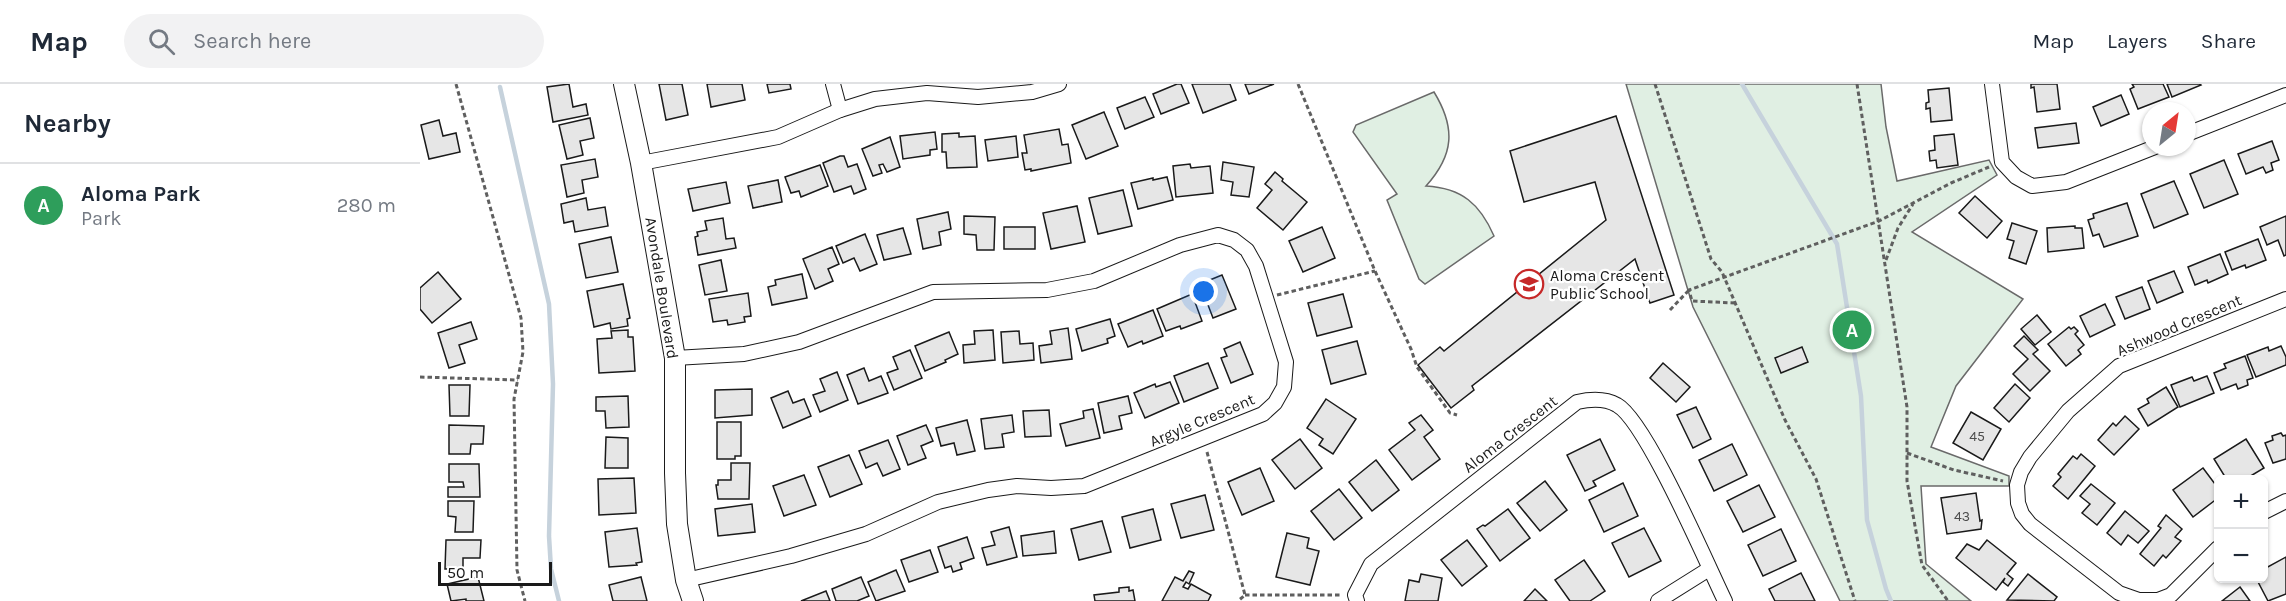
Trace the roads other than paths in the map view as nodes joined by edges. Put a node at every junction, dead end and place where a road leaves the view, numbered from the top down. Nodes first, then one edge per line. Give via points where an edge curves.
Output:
1 (624, 84) edge
2 (833, 84) edge
3 (1059, 84) edge
4 (1992, 84) edge
5 (2286, 95) edge
6 (840, 110) junction
7 (2196, 130) edge
8 (2142, 152) edge
9 (641, 163) junction
10 (2286, 298) edge
11 (675, 358) junction
12 (2286, 501) edge
13 (2268, 510) edge
14 (2214, 552) edge
15 (1709, 569) junction
16 (686, 580) junction
17 (1356, 598) edge
18 (693, 601) edge
19 (1658, 601) edge
20 (1725, 601) edge

1 - 9 street, Avondale Boulevard
2 - 6 street
3 - 6 street via 1032,92 978,97 917,94 875,99
4 - 8 street via 2002,162 2032,186 2066,182
5 - 7 street
6 - 9 street via 778,137
9 - 11 street, Avondale Boulevard
10 - 14 street, Ashwood Crescent via 2119,366 2068,411 2030,457 2017,484 2018,503 2030,524 2119,593 2139,600 2171,595
11 - 16 street, Avondale Boulevard via 676,504
11 - 16 street, Argyle Crescent via 744,354 799,342 933,292 1047,290 1095,281 1180,245 1218,235 1247,250 1256,266 1287,362 1284,387 1263,414 1084,486 988,490 938,502 866,534
12 - 13 street
15 - 17 street, Aloma Crescent via 1651,449 1627,413 1617,405 1590,399 1577,402 1371,564
15 - 19 street
15 - 20 street, Aloma Crescent
16 - 18 street, Avondale Boulevard

